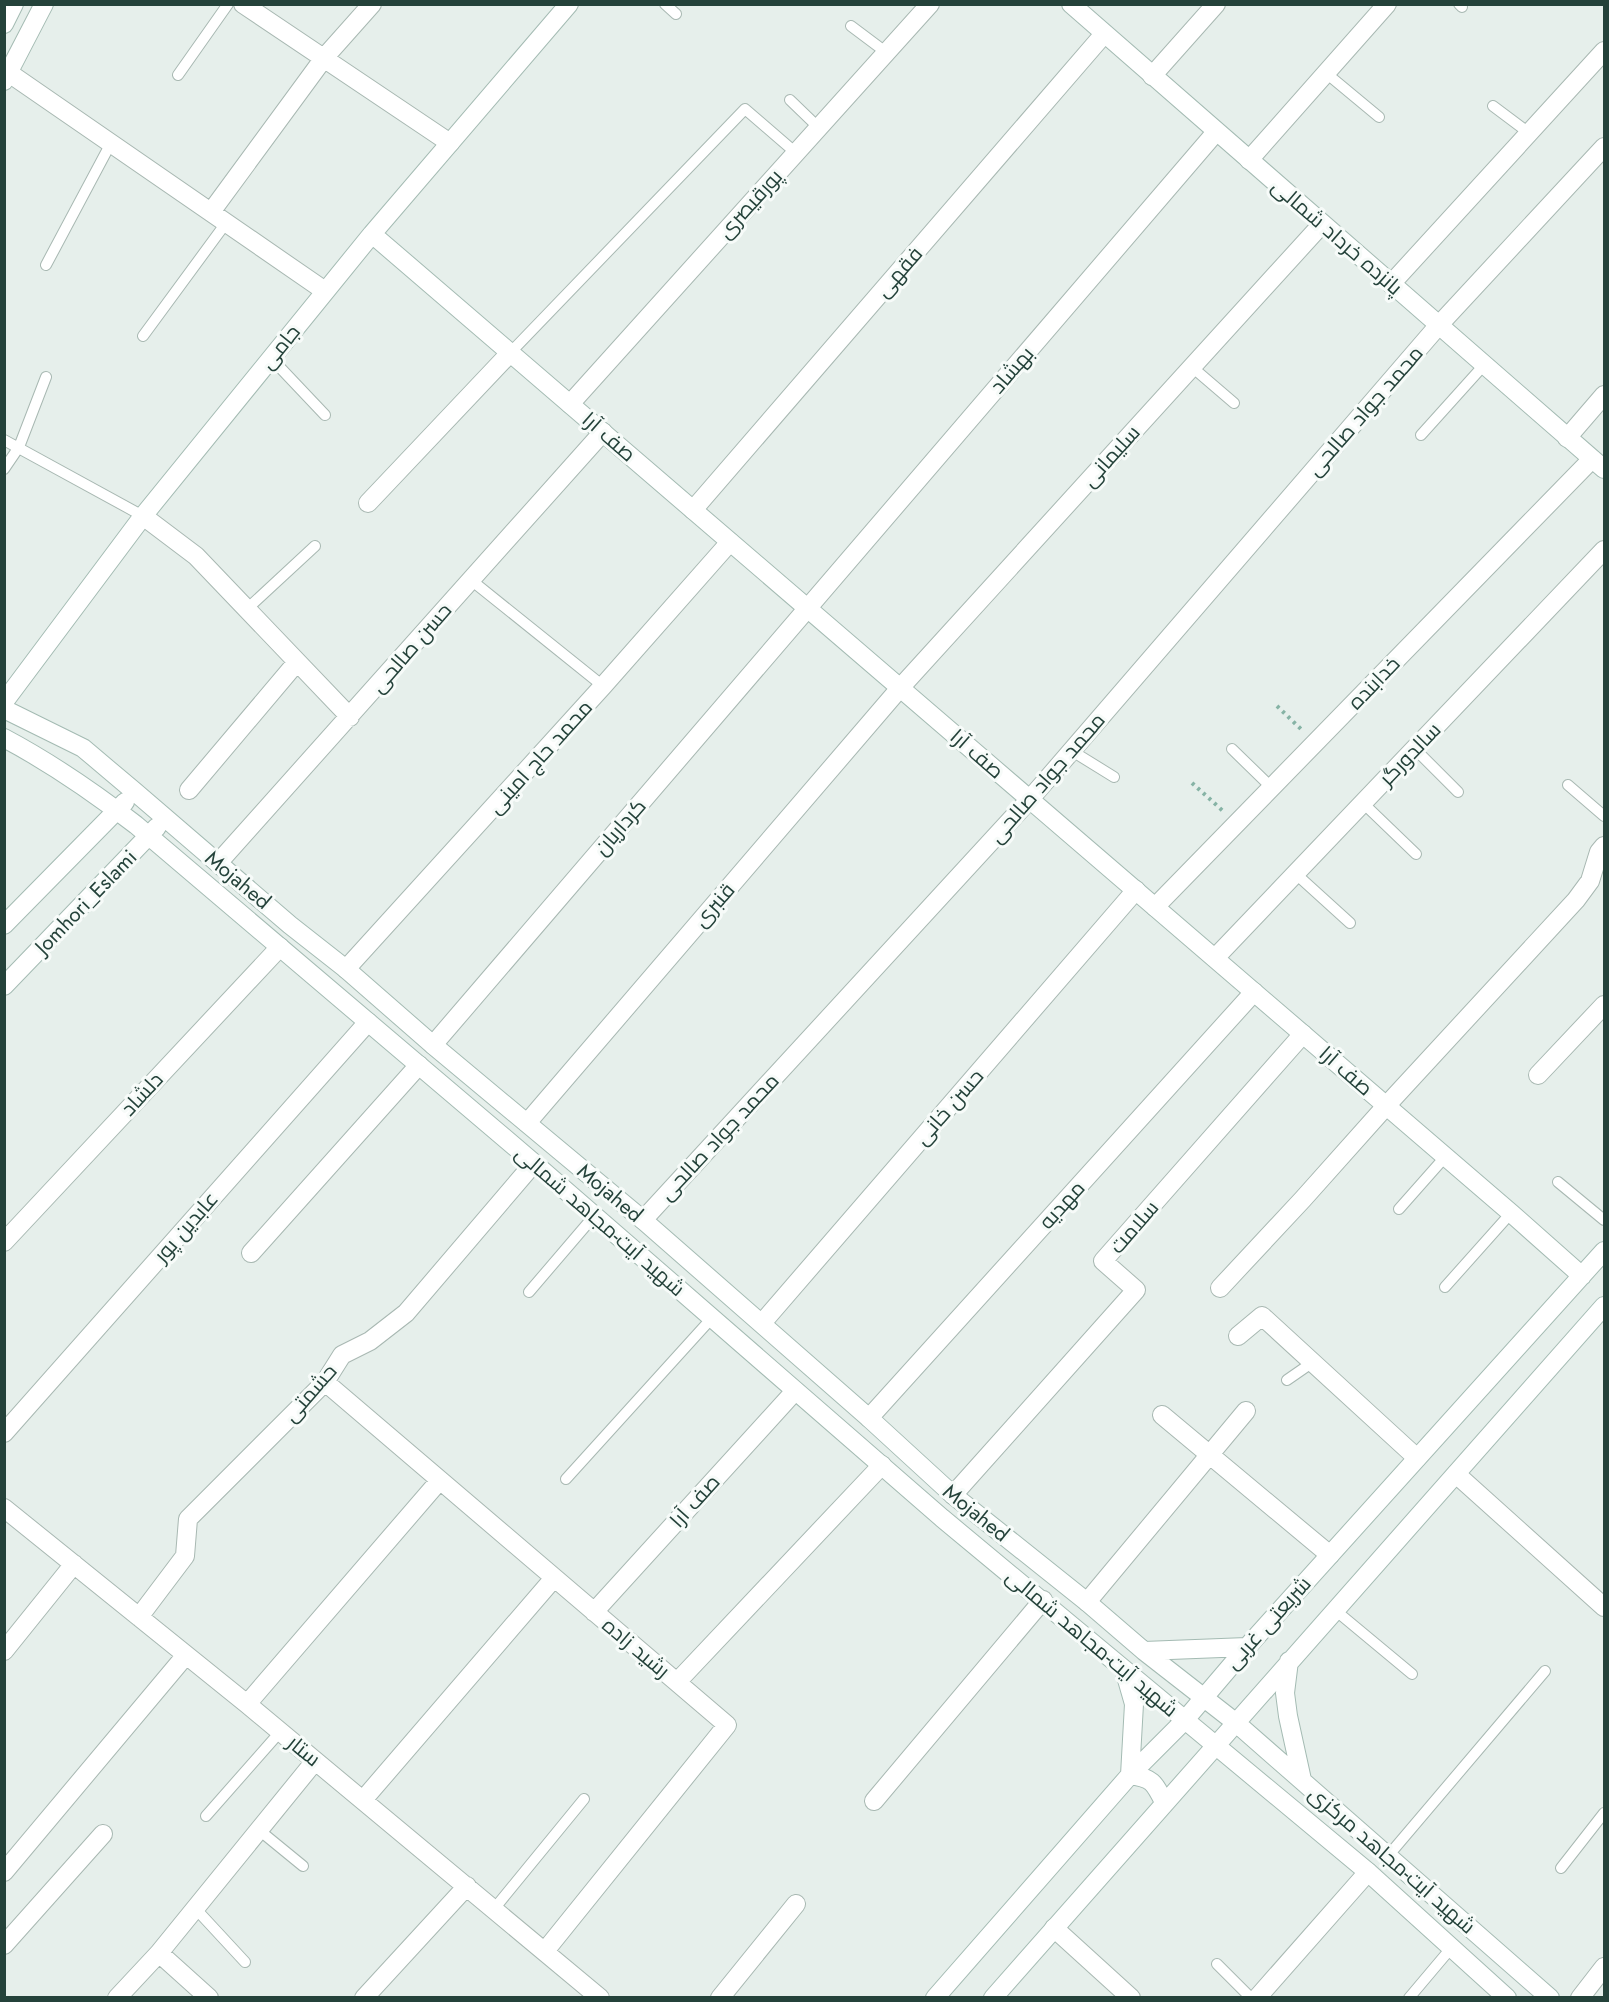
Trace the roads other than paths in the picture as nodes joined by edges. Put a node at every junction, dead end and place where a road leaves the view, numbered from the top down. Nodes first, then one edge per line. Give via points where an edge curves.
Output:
1 (14, 4) edge
2 (44, 4) edge
3 (228, 4) edge
4 (243, 4) edge
5 (372, 4) edge
6 (569, 4) edge
7 (665, 4) edge
8 (930, 4) edge
9 (1071, 4) edge
10 (1216, 4) edge
11 (1387, 4) edge
12 (676, 14) dead end
13 (4, 24) edge
14 (851, 26) dead end
15 (1104, 34) junction
16 (1605, 51) edge
17 (887, 53) junction
18 (324, 58) junction
19 (1326, 73) junction
20 (178, 75) dead end
21 (1152, 76) junction
22 (7, 77) edge
23 (790, 100) dead end
24 (1493, 106) dead end
25 (1378, 117) dead end
26 (819, 128) junction
27 (1216, 132) junction
28 (1529, 133) junction
29 (111, 143) junction
30 (450, 143) junction
31 (1605, 147) edge
32 (796, 153) junction
33 (1249, 160) junction
34 (211, 212) junction
35 (226, 223) junction
36 (1322, 224) junction
37 (372, 234) junction
38 (46, 265) dead end
39 (1391, 284) junction
40 (325, 291) junction
41 (1438, 326) junction
42 (143, 336) dead end
43 (510, 353) junction
44 (271, 358) junction
45 (1484, 365) junction
46 (1192, 367) junction
47 (46, 377) dead end
48 (1605, 395) edge
49 (1234, 403) dead end
50 (570, 404) junction
51 (325, 415) dead end
52 (603, 432) junction
53 (1421, 435) dead end
54 (1567, 438) junction
55 (4, 440) edge
56 (19, 447) junction
57 (1598, 464) edge
58 (4, 470) edge
59 (368, 503) dead end
60 (693, 510) junction
61 (143, 516) junction
62 (730, 542) junction
63 (315, 546) dead end
64 (1605, 550) edge
65 (471, 580) junction
66 (807, 608) junction
67 (247, 609) junction
68 (297, 662) junction
69 (603, 686) junction
70 (900, 688) junction
71 (4, 702) edge
72 (4, 709) edge
73 (350, 717) junction
74 (4, 738) edge
75 (1232, 749) dead end
76 (1415, 749) junction
77 (1072, 751) junction
78 (1114, 777) dead end
79 (1568, 785) dead end
80 (1272, 788) junction
81 (189, 790) dead end
82 (134, 791) junction
83 (1458, 792) dead end
84 (1030, 799) junction
85 (1363, 803) junction
86 (117, 810) junction
87 (1605, 816) edge
88 (165, 817) junction
89 (150, 837) junction
90 (1605, 846) edge
91 (1416, 854) dead end
92 (218, 863) junction
93 (1296, 874) junction
94 (1599, 874) edge
95 (1136, 890) junction
96 (1155, 907) junction
97 (1350, 923) dead end
98 (4, 925) edge
99 (280, 947) junction
100 (1215, 958) junction
101 (346, 969) junction
102 (4, 986) edge
103 (1254, 992) junction
104 (1602, 1014) edge
105 (368, 1022) junction
106 (1303, 1034) junction
107 (434, 1045) junction
108 (419, 1065) junction
109 (1538, 1075) dead end
110 (1386, 1106) junction
111 (527, 1123) junction
112 (1445, 1157) junction
113 (534, 1163) junction
114 (1557, 1182) dead end
115 (1399, 1209) dead end
116 (1511, 1213) junction
117 (594, 1216) junction
118 (643, 1220) junction
119 (1605, 1220) edge
120 (4, 1242) edge
121 (1605, 1251) edge
122 (250, 1253) dead end
123 (1582, 1276) junction
124 (1445, 1287) dead end
125 (1220, 1288) dead end
126 (529, 1292) dead end
127 (1605, 1306) edge
128 (711, 1319) junction
129 (762, 1323) junction
130 (1238, 1336) dead end
131 (1313, 1362) junction
132 (1287, 1380) dead end
133 (325, 1383) junction
134 (795, 1391) junction
135 (1245, 1411) dead end
136 (1162, 1415) dead end
137 (869, 1418) junction
138 (4, 1433) edge
139 (1210, 1455) junction
140 (1417, 1458) junction
141 (882, 1465) junction
142 (1456, 1474) junction
143 (566, 1479) dead end
144 (440, 1480) junction
145 (953, 1495) junction
146 (4, 1508) edge
147 (1330, 1555) junction
148 (74, 1564) junction
149 (554, 1578) junction
150 (1043, 1600) junction
151 (1087, 1602) junction
152 (1605, 1607) edge
153 (1335, 1610) junction
154 (594, 1612) junction
155 (139, 1617) junction
156 (1115, 1626) junction
157 (1246, 1647) junction
158 (1100, 1648) junction
159 (4, 1651) edge
160 (1143, 1651) junction
161 (186, 1655) junction
162 (1289, 1661) junction
163 (1124, 1668) junction
164 (1545, 1671) dead end
165 (1413, 1674) dead end
166 (676, 1682) junction
167 (1202, 1697) junction
168 (246, 1704) junction
169 (1184, 1720) junction
170 (1235, 1722) junction
171 (280, 1732) junction
172 (1215, 1745) junction
173 (315, 1761) junction
174 (1130, 1775) junction
175 (1302, 1780) junction
176 (584, 1799) dead end
177 (363, 1800) junction
178 (874, 1801) dead end
179 (1164, 1802) junction
180 (207, 1816) dead end
181 (1604, 1816) edge
182 (259, 1830) junction
183 (103, 1834) dead end
184 (1388, 1856) junction
185 (303, 1866) dead end
186 (1561, 1868) dead end
187 (4, 1872) edge
188 (1368, 1872) junction
189 (467, 1886) junction
190 (796, 1904) dead end
191 (195, 1908) junction
192 (494, 1909) junction
193 (1054, 1928) junction
194 (4, 1945) edge
195 (1452, 1947) junction
196 (545, 1952) junction
197 (159, 1953) junction
198 (245, 1962) dead end
199 (1217, 1964) dead end
200 (1605, 1966) edge
201 (599, 1997) edge
202 (993, 1997) edge
203 (117, 1998) edge
204 (209, 1998) edge
205 (364, 1998) edge
206 (720, 1998) edge
207 (935, 1998) edge
208 (1131, 1998) edge
209 (1251, 1998) edge
210 (1257, 1998) edge
211 (1409, 1998) edge
212 (1507, 1998) edge
213 (1550, 1998) edge
214 (1580, 1998) edge

1 - 13 street
2 - 22 street
3 - 20 lane
4 - 18 street
5 - 18 street
6 - 30 street, جامی
7 - 12 lane
8 - 17 street, پورقیصری
9 - 15 street, پانزده خرداد شمالی
10 - 21 street
11 - 19 street
14 - 17 lane
15 - 21 street, پانزده خرداد شمالی
15 - 60 street, فقهی
16 - 28 street
17 - 26 street, پورقیصری
18 - 30 street
18 - 34 street
19 - 25 lane
19 - 33 street
21 - 27 street, پانزده خرداد شمالی
22 - 29 street
23 - 26 lane
24 - 28 lane
26 - 32 street, پورقیصری
27 - 33 street, پانزده خرداد شمالی
27 - 66 street, بهشاد
28 - 39 street
29 - 34 street
29 - 38 lane
30 - 37 street, جامی
31 - 41 street, محمد جواد صالحی
32 - 43 lane via 745,109
32 - 50 street, پورقیصری
33 - 36 street, پانزده خرداد شمالی
34 - 35 street
35 - 40 street
35 - 42 lane
36 - 39 street, پانزده خرداد شمالی
36 - 46 street, سلیمانی
37 - 40 street, جامی
37 - 43 street, صف آرا
39 - 41 street, پانزده خرداد شمالی
40 - 44 street, جامی
41 - 45 street, پانزده خرداد شمالی
41 - 77 street, محمد جواد صالحی
43 - 50 street, صف آرا
43 - 59 street
44 - 51 lane
44 - 61 street, جامی
45 - 53 lane
45 - 54 street, پانزده خرداد شمالی
46 - 49 lane
46 - 70 street, سلیمانی
47 - 56 lane
48 - 54 street
50 - 52 street, صف آرا
52 - 60 street, صف آرا
52 - 65 street, حسن صالحی
54 - 57 street, پانزده خرداد شمالی
55 - 56 lane
56 - 58 lane
56 - 61 lane
57 - 80 street, خدابنده
60 - 62 street, صف آرا
61 - 67 street via 196,556
61 - 71 street, جامی
62 - 66 street, صف آرا
62 - 69 street, محمد حاج امینی
63 - 67 lane
64 - 76 street, سالدورگر
65 - 69 lane
65 - 73 street, حسن صالحی
66 - 70 street, صف آرا
66 - 107 street, کرداریان
67 - 68 street
68 - 73 street
68 - 81 street
69 - 101 street, محمد حاج امینی
70 - 84 street, صف آرا
70 - 111 street, قنبری
72 - 82 street, Mojahed via 83,748
73 - 92 street, حسن صالحی
74 - 86 street, شهید آیت-مجاهد شمالی via 48,760
75 - 80 lane
76 - 83 lane
76 - 85 street, سالدورگر
77 - 78 lane
77 - 84 street, محمد جواد صالحی
79 - 87 lane
80 - 96 street, خدابنده
82 - 86 street, Jomhori_Eslami
82 - 88 street, Mojahed
84 - 95 street, صف آرا
84 - 118 street, محمد جواد صالحی
85 - 91 lane
85 - 93 street, سالدورگر
86 - 89 street, شهید آیت-مجاهد شمالی
86 - 98 street, Jomhori_Eslami
88 - 89 street, Jomhori_Eslami
88 - 92 street, Mojahed
89 - 99 street, شهید آیت-مجاهد شمالی
89 - 102 street, Jomhori_Eslami
90 - 94 street via 1599,852
92 - 101 street, Mojahed
93 - 97 lane
93 - 100 street, سالدورگر
94 - 110 street
95 - 96 street, صف آرا
95 - 129 street, حسن خانی
96 - 100 street, صف آرا
99 - 105 street, شهید آیت-مجاهد شمالی
99 - 120 street, دلشاد
100 - 103 street, صف آرا
101 - 107 street, Mojahed
103 - 106 street, صف آرا
103 - 137 street, مهدیه
104 - 109 street
105 - 108 street, شهید آیت-مجاهد شمالی
105 - 138 street, عابدین پور
106 - 110 street, صف آرا
106 - 145 street, سلامت via 1103,1261 1136,1290
107 - 111 street, Mojahed
108 - 113 street, شهید آیت-مجاهد شمالی
108 - 122 street
110 - 112 street, صف آرا
110 - 125 street
111 - 118 street, Mojahed
112 - 115 lane
112 - 116 street, صف آرا
113 - 117 street, شهید آیت-مجاهد شمالی
113 - 133 street, حشمتی via 406,1313 370,1341 342,1355
114 - 119 lane
116 - 123 street, صف آرا
116 - 124 lane
117 - 126 lane
117 - 128 street, شهید آیت-مجاهد شمالی
118 - 129 street, Mojahed
121 - 123 street, شریعتی غربی
123 - 140 street, شریعتی غربی
127 - 142 street, شریعتی غربی
128 - 134 street, شهید آیت-مجاهد شمالی
128 - 143 lane
129 - 137 street, Mojahed
130 - 131 street via 1262,1316
131 - 132 lane
131 - 140 street
133 - 144 street, رشید زاده
133 - 155 street, حشمتی via 188,1520 185,1556
134 - 141 street, شهید آیت-مجاهد شمالی
134 - 154 street, صف آرا
135 - 139 street
136 - 139 street
137 - 145 street, Mojahed
139 - 147 street
139 - 151 street
140 - 147 street, شریعتی غربی
141 - 150 street, شهید آیت-مجاهد شمالی
141 - 166 street
142 - 152 street
142 - 153 street, شریعتی غربی
144 - 149 street, رشید زاده
144 - 168 street
145 - 151 street, Mojahed
146 - 148 street, ستار
147 - 157 street, شریعتی غربی
148 - 155 street, ستار
148 - 159 street
149 - 154 street, رشید زاده
149 - 177 street
150 - 158 street, شهید آیت-مجاهد شمالی
150 - 178 street
151 - 156 street, Mojahed
153 - 162 street, شریعتی غربی
153 - 165 lane
154 - 166 street, رشید زاده
155 - 161 street, ستار
156 - 158 street
156 - 160 street, Mojahed
157 - 160 street
157 - 167 street, شریعتی غربی
158 - 163 street, شهید آیت-مجاهد شمالی
160 - 167 street, Mojahed
161 - 168 street, ستار
161 - 187 street
162 - 170 street, شریعتی غربی
162 - 175 street via 1285,1693
163 - 169 street, شهید آیت-مجاهد شمالی
163 - 174 street via 1134,1704
164 - 184 lane
166 - 196 street, رشید زاده via 727,1725
167 - 169 street, شریعتی غربی
167 - 170 street, شهید آیت-مجاهد مرکزی
168 - 171 street, ستار
169 - 172 street, شهید آیت-مجاهد شمالی
169 - 174 street, شریعتی غربی
170 - 172 street, شریعتی غربی
170 - 175 street, شهید آیت-مجاهد مرکزی
171 - 173 street, ستار
171 - 180 lane
172 - 179 street, شریعتی غربی
172 - 188 street
173 - 177 street, ستار
173 - 182 street
174 - 179 street via 1146,1777
174 - 207 street, شریعتی غربی
175 - 184 street, شهید آیت-مجاهد مرکزی
176 - 192 lane
177 - 189 street, ستار
179 - 193 street, شریعتی غربی
181 - 186 lane
182 - 185 lane
182 - 191 street
183 - 194 street
184 - 213 street, شهید آیت-مجاهد مرکزی
188 - 195 street
188 - 210 street
189 - 192 street, ستار
189 - 205 street
190 - 206 street
191 - 197 street
191 - 198 lane
192 - 196 street, ستار
193 - 202 street, شریعتی غربی
193 - 208 street
195 - 211 lane
195 - 212 street
196 - 201 street, ستار
197 - 203 street
197 - 204 street
199 - 209 lane
200 - 214 street

